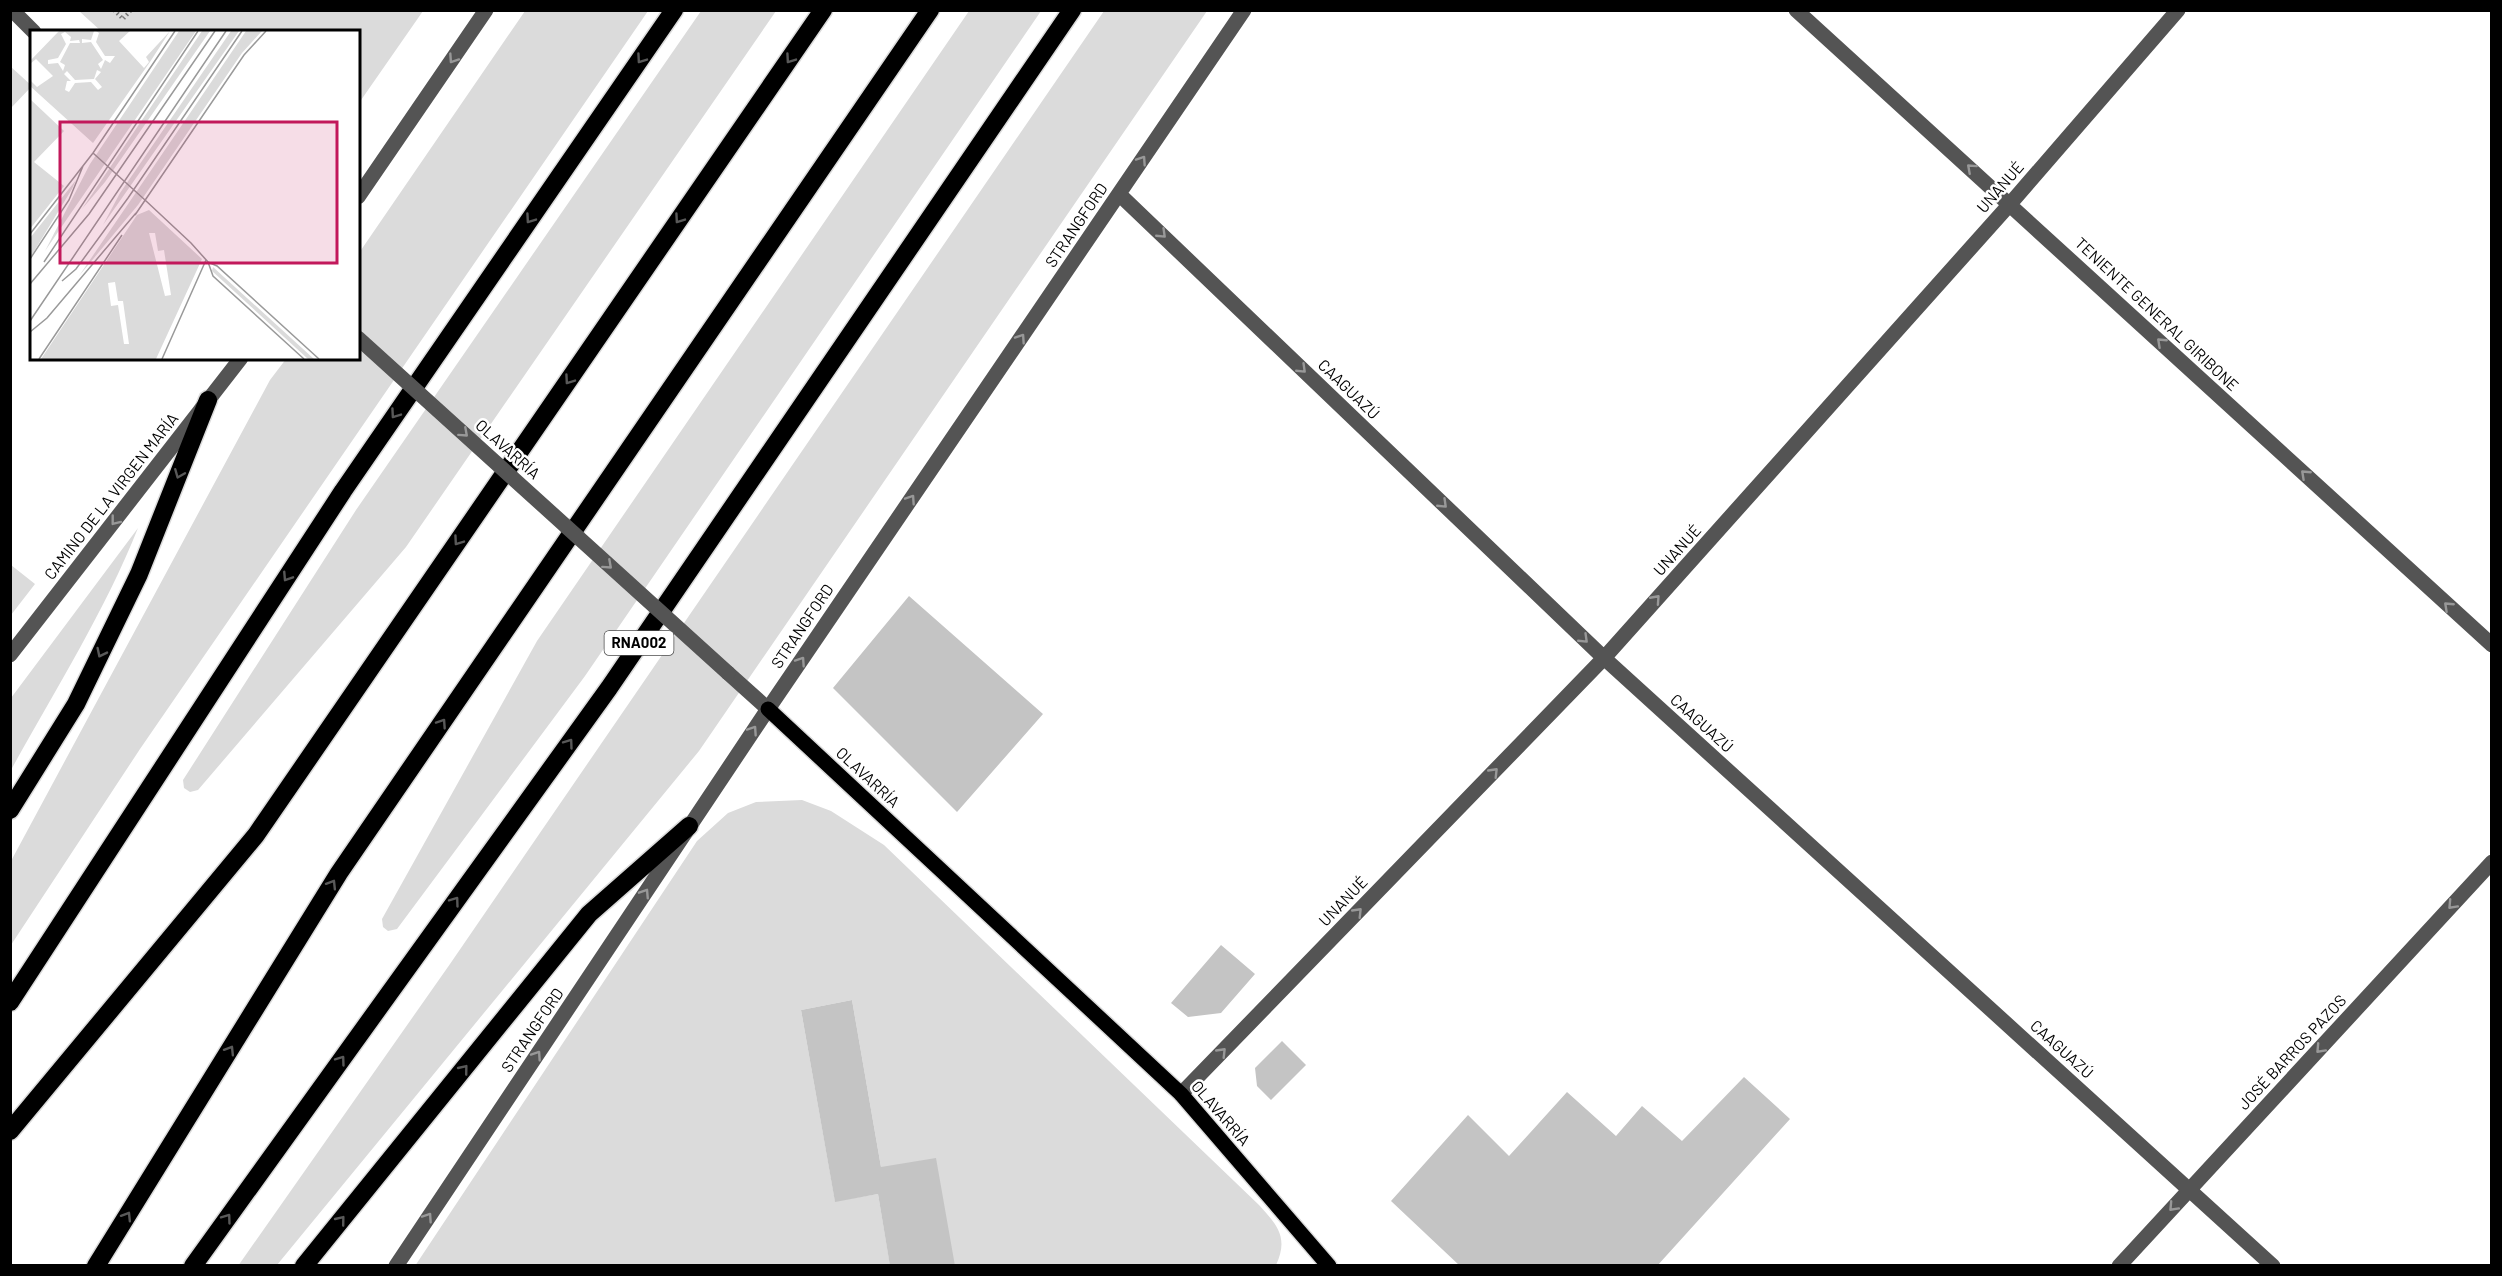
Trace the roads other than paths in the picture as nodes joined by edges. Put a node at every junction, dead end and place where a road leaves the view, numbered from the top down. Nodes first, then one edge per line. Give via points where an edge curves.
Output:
1 (12, 10) edge
2 (486, 10) edge
3 (674, 10) edge
4 (823, 10) edge
5 (930, 10) edge
6 (1072, 10) edge
7 (1244, 10) edge
8 (1796, 10) edge
9 (2178, 10) edge
10 (32, 30) edge
11 (360, 194) edge
12 (1119, 194) junction
13 (2010, 204) junction
14 (360, 340) edge
15 (239, 360) edge
16 (208, 400) junction
17 (2492, 645) edge
18 (10, 655) edge
19 (1604, 658) junction
20 (768, 709) junction
21 (10, 810) edge
22 (689, 826) junction
23 (2492, 862) edge
24 (10, 1002) edge
25 (1181, 1094) junction
26 (10, 1131) edge
27 (2190, 1190) junction
28 (1321, 1261) edge
29 (96, 1266) edge
30 (193, 1266) edge
31 (304, 1266) edge
32 (396, 1266) edge
33 (2119, 1266) edge
34 (2273, 1266) edge

1 - 10 street
2 -> 11 street
3 -> 24 highway via 343,491
4 -> 26 highway via 256,835
29 -> 5 highway via 339,873
30 -> 6 highway, RNA002 via 609,688
12 -> 7 street, STRANGFORD
13 -> 8 street, TENIENTE GENERAL GIRIBONE
9 - 13 street, UNANUÉ
12 -> 19 street, CAAGUAZÚ
20 -> 12 street, STRANGFORD
17 -> 13 street, TENIENTE GENERAL GIRIBONE
19 -> 13 street, UNANUÉ
14 -> 20 street, OLAVARRÍA, bridge
15 - 16 street, CAMINO DE LA VIRGEN MARÍA
16 -> 18 street, CAMINO DE LA VIRGEN MARÍA
16 -> 21 highway via 139,574 76,704
25 -> 19 street, UNANUÉ
19 - 27 street, CAAGUAZÚ
22 -> 20 street, STRANGFORD
20 - 25 main road, OLAVARRÍA
31 -> 22 highway via 589,914
32 -> 22 street, STRANGFORD
23 -> 27 street, JOSÉ BARROS PAZOS
25 - 28 main road, OLAVARRÍA
27 -> 33 street, JOSÉ BARROS PAZOS
27 - 34 street, CAAGUAZÚ

